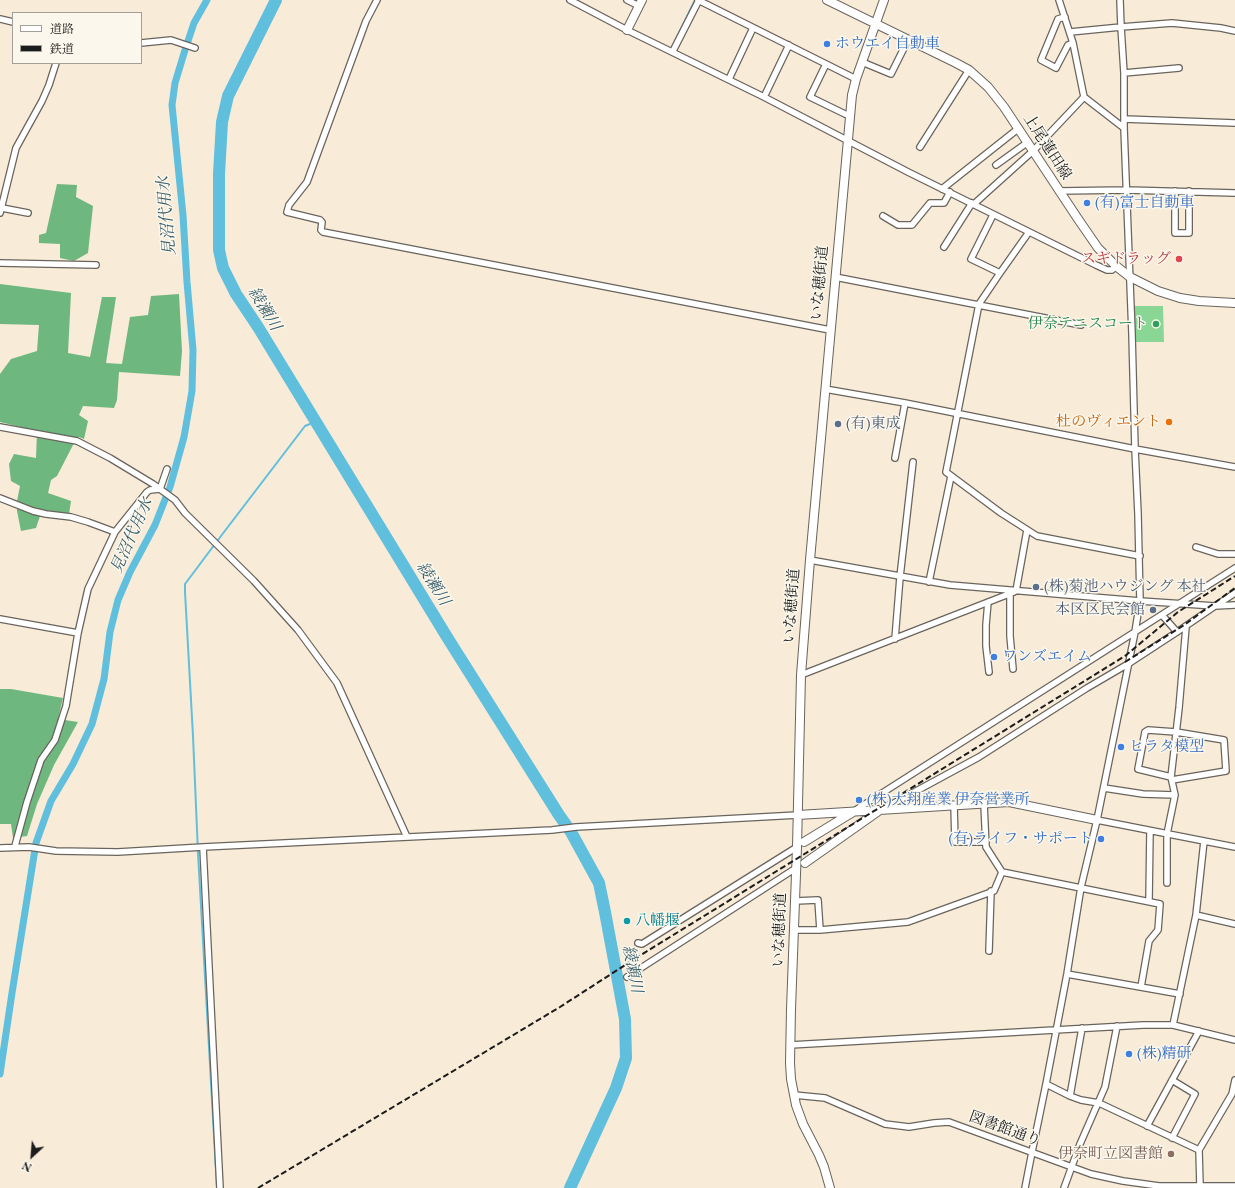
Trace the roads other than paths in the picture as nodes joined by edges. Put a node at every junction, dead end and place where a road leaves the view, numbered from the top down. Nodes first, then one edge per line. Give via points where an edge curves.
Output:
1 (377, 0) edge
2 (570, 0) edge
3 (627, 0) edge
4 (699, 0) edge
5 (827, 0) edge
6 (884, 0) edge
7 (1059, 0) edge
8 (1120, 0) edge
9 (641, 3) edge
10 (1065, 17) junction
11 (0, 19) edge
12 (12, 22) edge
13 (876, 24) junction
14 (1120, 27) junction
15 (753, 28) junction
16 (627, 30) junction
17 (1235, 31) edge
18 (1070, 32) junction
19 (908, 40) junction
20 (142, 43) edge
21 (1073, 43) junction
22 (789, 45) junction
23 (193, 47) dead end
24 (673, 51) junction
25 (862, 62) junction
26 (56, 64) edge
27 (826, 64) junction
28 (1179, 68) dead end
29 (969, 70) junction
30 (1124, 73) junction
31 (729, 79) junction
32 (856, 79) junction
33 (764, 97) junction
34 (1084, 97) junction
35 (850, 116) junction
36 (1124, 119) junction
37 (1235, 123) edge
38 (1019, 128) junction
39 (1124, 128) junction
40 (848, 140) junction
41 (1028, 142) junction
42 (920, 147) dead end
43 (1034, 150) junction
44 (996, 165) dead end
45 (942, 189) junction
46 (1059, 190) junction
47 (1126, 190) junction
48 (1175, 191) junction
49 (1189, 191) junction
50 (950, 192) junction
51 (1235, 193) edge
52 (973, 204) junction
53 (1, 211) edge
54 (28, 213) dead end
55 (993, 215) junction
56 (883, 216) dead end
57 (1029, 232) junction
58 (944, 247) dead end
59 (0, 263) edge
60 (96, 265) dead end
61 (1116, 266) junction
62 (1000, 273) junction
63 (835, 277) junction
64 (1130, 277) junction
65 (1235, 303) edge
66 (979, 304) junction
67 (1082, 324) dead end
68 (830, 330) junction
69 (825, 389) junction
70 (905, 403) junction
71 (957, 414) junction
72 (0, 427) edge
73 (1135, 449) junction
74 (895, 458) dead end
75 (914, 462) dead end
76 (1235, 467) edge
77 (167, 468) dead end
78 (951, 476) junction
79 (162, 491) junction
80 (0, 498) edge
81 (1027, 530) junction
82 (115, 532) junction
83 (1196, 547) dead end
84 (1235, 554) edge
85 (1140, 556) junction
86 (810, 560) junction
87 (1235, 568) edge
88 (900, 577) junction
89 (929, 582) junction
90 (1013, 592) junction
91 (1235, 593) edge
92 (1140, 601) junction
93 (988, 602) junction
94 (1179, 603) junction
95 (1235, 605) edge
96 (1215, 606) junction
97 (1162, 615) junction
98 (0, 619) edge
99 (1186, 627) junction
100 (1135, 632) junction
101 (1177, 632) junction
102 (78, 633) junction
103 (895, 639) junction
104 (1128, 664) junction
105 (1013, 669) dead end
106 (990, 672) dead end
107 (801, 675) junction
108 (1176, 732) junction
109 (1171, 779) junction
110 (1104, 788) junction
111 (1175, 795) junction
112 (984, 804) junction
113 (954, 805) junction
114 (880, 810) junction
115 (853, 811) junction
116 (798, 815) junction
117 (1097, 820) junction
118 (1150, 831) junction
119 (1168, 834) junction
120 (407, 837) junction
121 (1204, 841) junction
122 (986, 842) junction
123 (801, 845) junction
124 (15, 846) junction
125 (203, 847) junction
126 (1235, 847) edge
127 (0, 848) edge
128 (805, 863) dead end
129 (796, 868) junction
130 (1002, 872) junction
131 (1167, 883) dead end
132 (1081, 887) junction
133 (992, 892) junction
134 (1149, 900) junction
135 (795, 901) junction
136 (1196, 915) junction
137 (1235, 924) edge
138 (794, 930) junction
139 (820, 930) junction
140 (638, 943) dead end
141 (989, 951) dead end
142 (1067, 974) junction
143 (627, 977) dead end
144 (1141, 987) junction
145 (1180, 994) junction
146 (1173, 1025) junction
147 (1117, 1026) junction
148 (1082, 1028) junction
149 (1056, 1030) junction
150 (1199, 1031) junction
151 (1235, 1040) edge
152 (790, 1045) junction
153 (1172, 1080) junction
154 (1235, 1080) edge
155 (1046, 1084) junction
156 (794, 1095) junction
157 (1070, 1096) junction
158 (1099, 1103) junction
159 (1147, 1126) junction
160 (1172, 1138) junction
161 (1198, 1150) junction
162 (1032, 1152) junction
163 (1071, 1167) junction
164 (1200, 1186) junction
165 (1235, 1186) edge
166 (1159, 1187) edge
167 (1175, 1187) edge
168 (220, 1188) edge
169 (830, 1188) edge
170 (1025, 1188) edge
171 (1064, 1188) edge

1 - 68 street via 366,21 306,182 289,205 287,212 320,220 323,232
2 - 16 street
3 - 9 street
4 - 15 street
4 - 24 street
5 - 13 street, 上尾蓮田線
6 - 13 street, いな穂街道
7 - 10 street
8 - 14 street
9 - 16 street
10 - 18 street
10 - 21 street via 1058,19 1041,60 1056,68 1068,45
11 - 12 street
13 - 19 street, 上尾蓮田線
13 - 25 street, いな穂街道
14 - 17 street via 1172,23
14 - 18 street
14 - 30 street
15 - 22 street
15 - 31 street
16 - 24 street
18 - 21 street
19 - 25 street via 891,74
19 - 29 street, 上尾蓮田線
20 - 23 street via 171,40
21 - 34 street
22 - 27 street
22 - 33 street
24 - 31 street
25 - 32 street, いな穂街道
26 - 53 street via 42,101 16,148
27 - 32 street
27 - 35 street via 810,97
28 - 30 street
29 - 38 street, 上尾蓮田線 via 992,91
29 - 42 street
30 - 36 street
31 - 33 street
32 - 35 street, いな穂街道
33 - 40 street
34 - 39 street
34 - 43 street
35 - 40 street, いな穂街道
36 - 37 street
36 - 39 street
38 - 41 street, 上尾蓮田線
38 - 45 street
39 - 47 street
40 - 45 street
40 - 63 street, いな穂街道
41 - 43 street, 上尾蓮田線
41 - 44 street
43 - 46 street, 上尾蓮田線
43 - 52 street
45 - 50 street
46 - 47 street
46 - 61 street, 上尾蓮田線 via 1098,248
47 - 48 street
47 - 64 street
48 - 49 street
48 - 49 street via 1175,233 1189,233
49 - 51 street
50 - 52 street
50 - 56 street via 944,203 930,203 912,225 898,225
52 - 55 street
52 - 58 street
53 - 54 street
55 - 57 street
55 - 62 street via 971,259
57 - 61 street via 1107,270 1112,270
57 - 62 street
59 - 60 street
61 - 64 street, 上尾蓮田線
62 - 66 street
63 - 66 street
63 - 68 street, いな穂街道
64 - 65 street, 上尾蓮田線 via 1158,291 1180,298
64 - 73 street
66 - 67 street
66 - 71 street
68 - 69 street, いな穂街道
69 - 70 street
69 - 86 street, いな穂街道
70 - 71 street
70 - 74 street
71 - 73 street
71 - 78 street via 946,472
72 - 79 street via 77,441 110,458
73 - 76 street
73 - 85 street
75 - 88 street
77 - 79 street
78 - 81 street
78 - 89 street
79 - 82 street via 147,492
79 - 120 street via 171,496 254,581 298,630 337,683
80 - 82 street via 33,511 71,517
81 - 85 street via 1037,536
81 - 90 street
82 - 102 street via 88,589
83 - 84 street via 1218,554
85 - 92 street
86 - 88 street
86 - 107 street, いな穂街道
87 - 94 street
88 - 89 street
88 - 103 street
89 - 90 street
90 - 92 street
90 - 93 street
90 - 105 street via 1010,636
91 - 96 street
92 - 94 street
92 - 100 street
93 - 103 street
93 - 106 street via 986,646
94 - 96 street
94 - 97 street
95 - 96 street
96 - 99 street
97 - 100 street
97 - 101 street
98 - 102 street
99 - 101 street
99 - 108 street
100 - 104 street
100 - 115 street
101 - 104 street
102 - 124 street via 66,706 55,740 41,760
103 - 107 street
104 - 110 street
104 - 114 street via 979,757
107 - 116 street, いな穂街道
108 - 109 street
108 - 109 street via 1145,732 1138,769
108 - 109 street via 1224,740 1226,771
109 - 111 street
110 - 111 street via 1143,794
110 - 117 street
111 - 119 street
112 - 113 street
112 - 117 street via 1009,802
112 - 122 street
113 - 114 street
113 - 122 street via 955,842
114 - 115 street
114 - 128 street
115 - 116 street
115 - 123 street
116 - 120 street
116 - 123 street, いな穂街道
117 - 118 street
117 - 132 street
118 - 119 street
118 - 134 street
119 - 121 street
119 - 131 street
120 - 125 street
121 - 126 street
121 - 136 street
122 - 130 street via 986,847
123 - 129 street, いな穂街道
123 - 140 street via 642,944
124 - 125 street via 56,851 118,852
124 - 127 street
125 - 168 street
129 - 135 street, いな穂街道
129 - 143 street
130 - 132 street
130 - 133 street
132 - 134 street
132 - 142 street
133 - 139 street via 908,922
133 - 141 street
134 - 144 street via 1160,904 1158,930 1149,941
135 - 138 street, いな穂街道
135 - 139 street via 818,900
136 - 137 street
136 - 145 street
138 - 139 street
138 - 152 street, いな穂街道
142 - 144 street
142 - 149 street
144 - 145 street
145 - 146 street
146 - 147 street
146 - 150 street
147 - 148 street
147 - 158 street via 1105,1087
148 - 149 street
148 - 157 street
149 - 152 street
149 - 155 street
150 - 151 street
150 - 153 street
152 - 156 street, いな穂街道
153 - 159 street
153 - 160 street via 1195,1094
154 - 161 street via 1232,1094
155 - 157 street
155 - 162 street
156 - 162 street, 図書館通り via 825,1098 885,1124 909,1128 949,1122
156 - 169 street, いな穂街道 via 803,1124 822,1161
157 - 158 street
158 - 159 street
158 - 163 street
159 - 160 street
160 - 161 street
161 - 164 street
162 - 163 street, 図書館通り
162 - 170 street
163 - 166 street, 図書館通り via 1116,1180
163 - 171 street
164 - 165 street, 図書館通り
164 - 167 street, 図書館通り
166 - 167 street, 図書館通り

